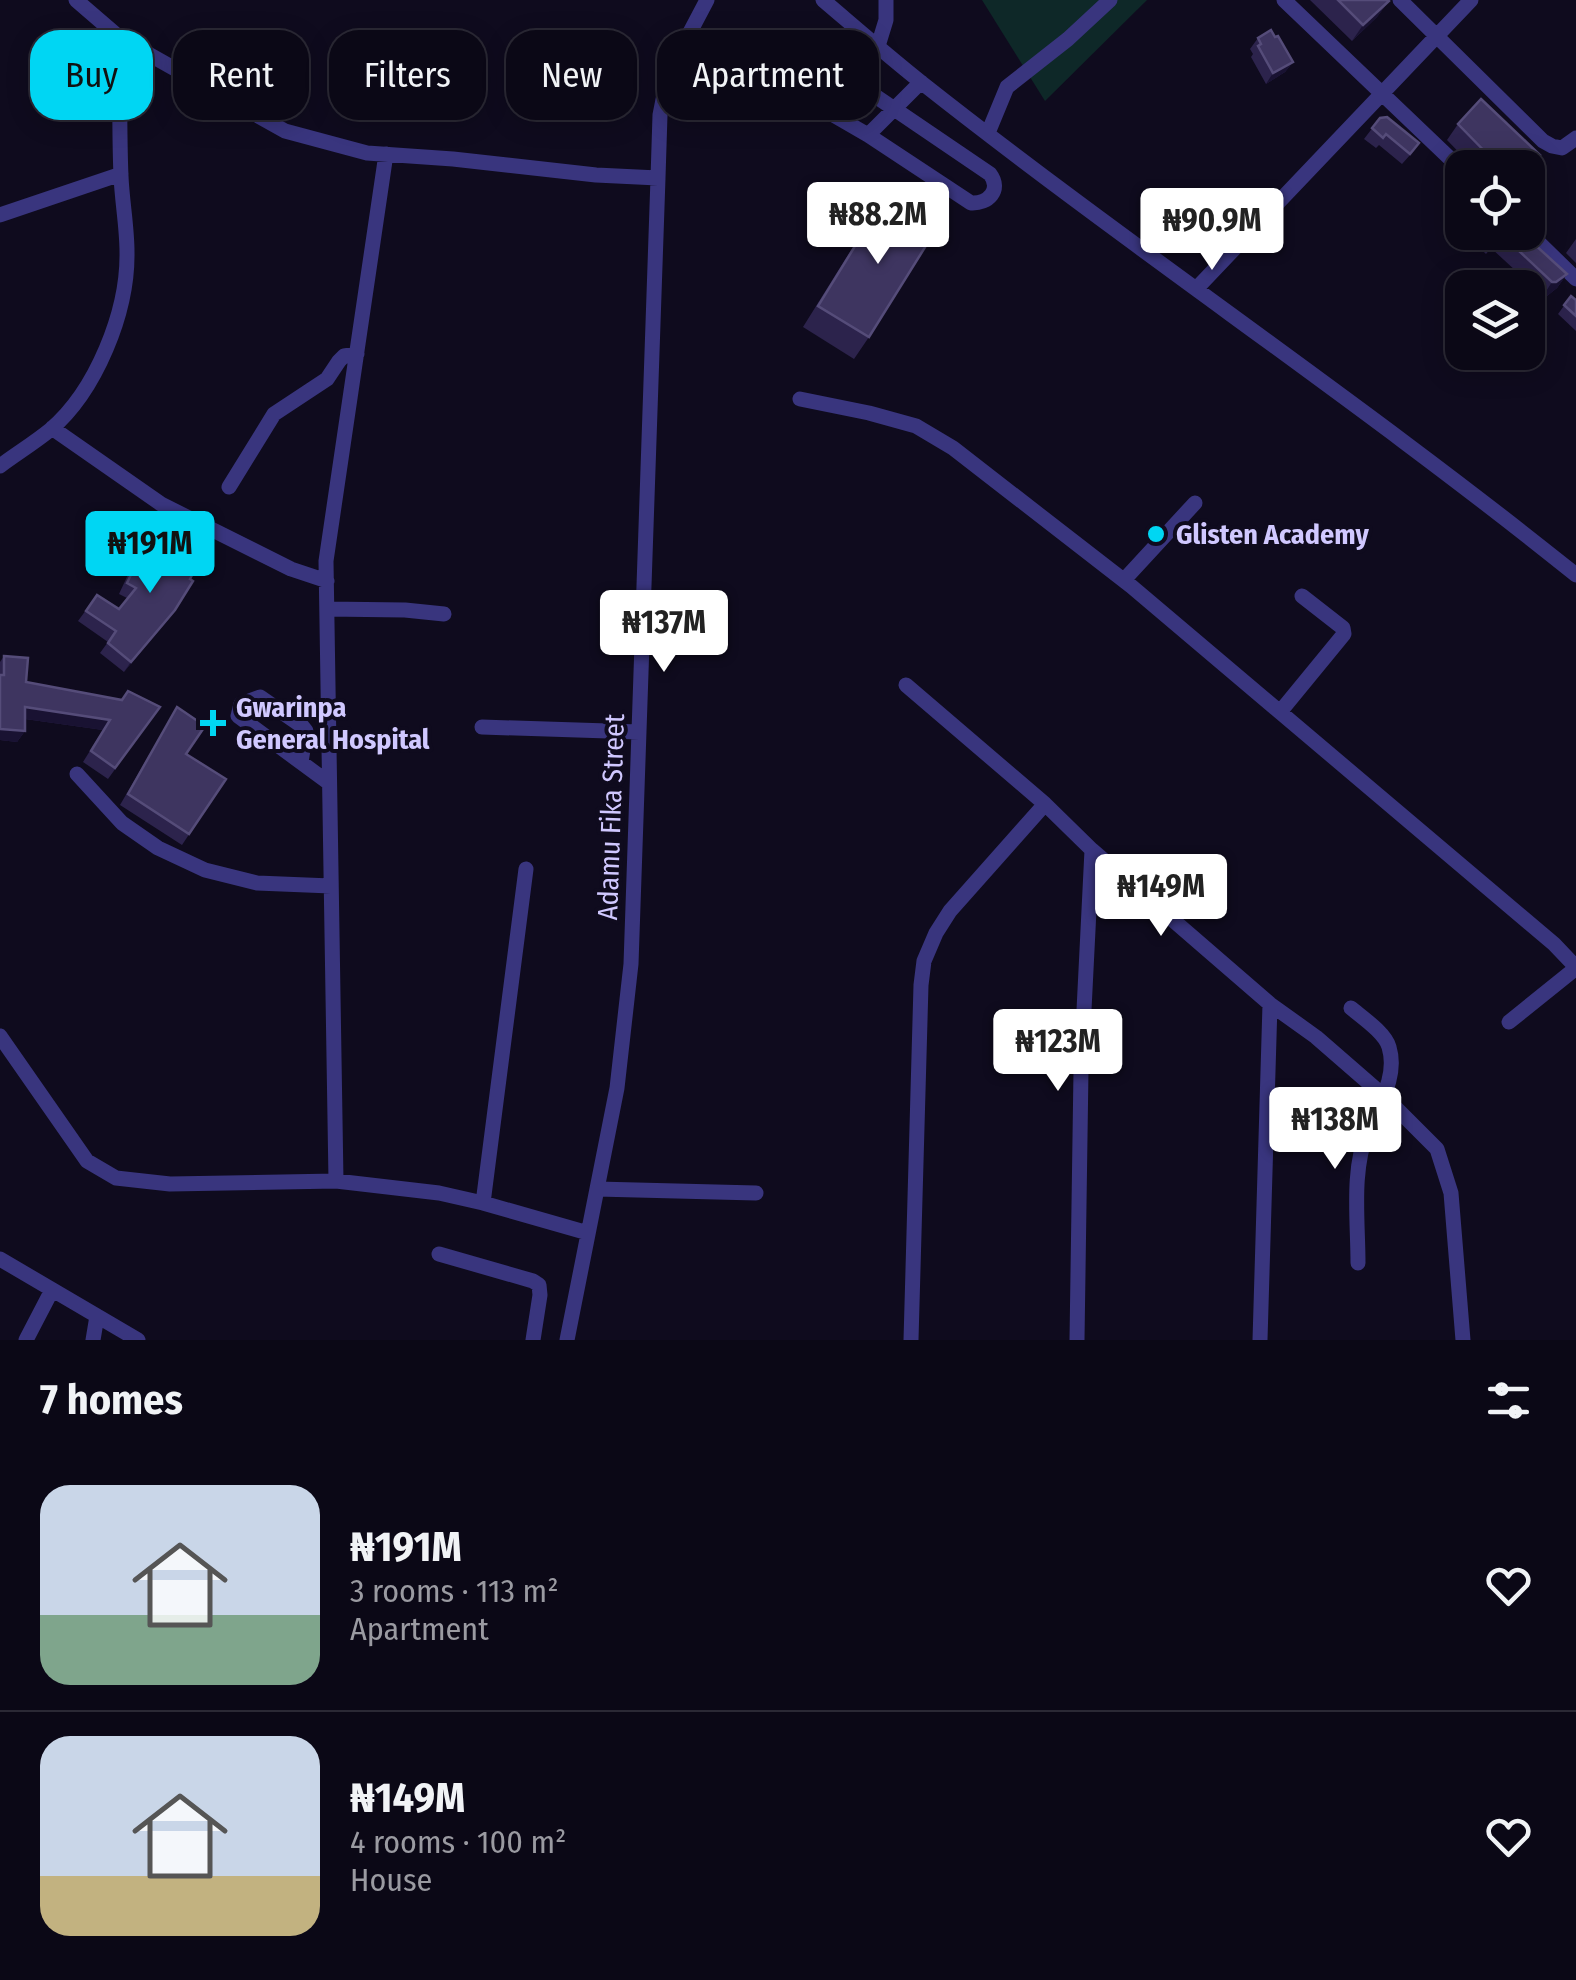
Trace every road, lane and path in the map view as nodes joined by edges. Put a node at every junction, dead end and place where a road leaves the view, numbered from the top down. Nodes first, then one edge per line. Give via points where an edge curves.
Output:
1 (76, 0) edge
2 (707, 0) edge
3 (823, 0) edge
4 (886, 0) edge
5 (1110, 0) edge
6 (1284, 0) edge
7 (1400, 0) edge
8 (1471, 0) edge
9 (111, 30) edge
10 (691, 30) edge
11 (859, 30) edge
12 (1438, 36) junction
13 (879, 43) edge
14 (879, 47) edge
15 (153, 56) edge
16 (921, 82) junction
17 (1383, 93) junction
18 (879, 100) edge
19 (893, 110) junction
20 (121, 120) edge
21 (661, 120) edge
22 (844, 120) edge
23 (988, 133) junction
24 (868, 134) junction
25 (1576, 138) edge
26 (1445, 153) edge
27 (386, 154) junction
28 (121, 174) junction
29 (658, 178) junction
30 (0, 215) edge
31 (1545, 248) edge
32 (1576, 278) edge
33 (1196, 289) junction
34 (357, 354) junction
35 (800, 399) dead end
36 (52, 428) junction
37 (0, 466) edge
38 (229, 487) dead end
39 (1195, 503) dead end
40 (1576, 575) edge
41 (1124, 580) junction
42 (326, 582) junction
43 (1302, 596) dead end
44 (327, 609) junction
45 (444, 614) dead end
46 (906, 684) dead end
47 (1280, 712) junction
48 (482, 727) dead end
49 (639, 732) junction
50 (301, 762) junction
51 (76, 774) dead end
52 (330, 783) junction
53 (1045, 804) junction
54 (1092, 850) junction
55 (526, 869) dead end
56 (331, 886) junction
57 (1576, 968) edge
58 (1270, 1004) junction
59 (1351, 1008) dead end
60 (1509, 1022) dead end
61 (0, 1036) edge
62 (1385, 1097) junction
63 (336, 1181) junction
64 (597, 1189) junction
65 (756, 1193) dead end
66 (483, 1203) junction
67 (588, 1234) junction
68 (440, 1254) dead end
69 (0, 1260) edge
70 (1358, 1263) dead end
71 (52, 1290) junction
72 (97, 1316) junction
73 (26, 1340) edge
74 (93, 1340) edge
75 (138, 1340) edge
76 (532, 1340) edge
77 (567, 1340) edge
78 (911, 1340) edge
79 (1078, 1340) edge
80 (1260, 1340) edge
81 (1463, 1340) edge

1 - 9 street
2 - 10 street, Adamu Fika Street
3 - 11 street
4 - 13 street
5 - 23 street via 1007,87
6 - 17 street
7 - 12 street
8 - 12 street
12 - 17 street
12 - 25 street via 1543,140 1562,148
14 - 16 street
15 - 27 street via 285,130
16 - 19 street
16 - 23 street
17 - 26 street
17 - 33 street
18 - 19 street
19 - 24 street
19 - 24 street via 990,174 995,190 988,200 971,203
20 - 28 street
21 - 29 street, Adamu Fika Street
22 - 24 street
23 - 33 street
27 - 29 street
27 - 34 street
28 - 30 street
28 - 36 street via 127,253 118,317 97,370
29 - 49 street, Adamu Fika Street
31 - 32 street
33 - 40 street
34 - 38 street via 344,356 327,379 274,414
34 - 42 street
35 - 41 street via 916,426
36 - 37 street
36 - 42 street via 162,504
39 - 41 street
41 - 47 street
42 - 44 street
43 - 47 street via 1344,634
44 - 45 street
44 - 52 street
46 - 53 street
47 - 57 street
48 - 49 street
49 - 64 street, Adamu Fika Street via 632,964
50 - 50 street via 238,716 241,704 260,697 302,726
50 - 52 street
51 - 56 street via 122,823 205,870 257,883
52 - 56 street
53 - 54 street
53 - 78 street via 950,911 924,961
54 - 58 street
54 - 79 street
55 - 66 street
56 - 63 street
57 - 60 street
58 - 62 street
58 - 80 street
59 - 62 street via 1387,1041
61 - 63 street via 87,1162 116,1178 170,1184
62 - 70 street via 1366,1133 1358,1170
62 - 81 street via 1437,1150 1446,1172
63 - 66 street
64 - 65 street
64 - 67 street, Adamu Fika Street
66 - 67 street
67 - 77 street, Adamu Fika Street
68 - 76 street via 539,1285
69 - 71 street
71 - 72 street
71 - 73 street
72 - 74 street
72 - 75 street

